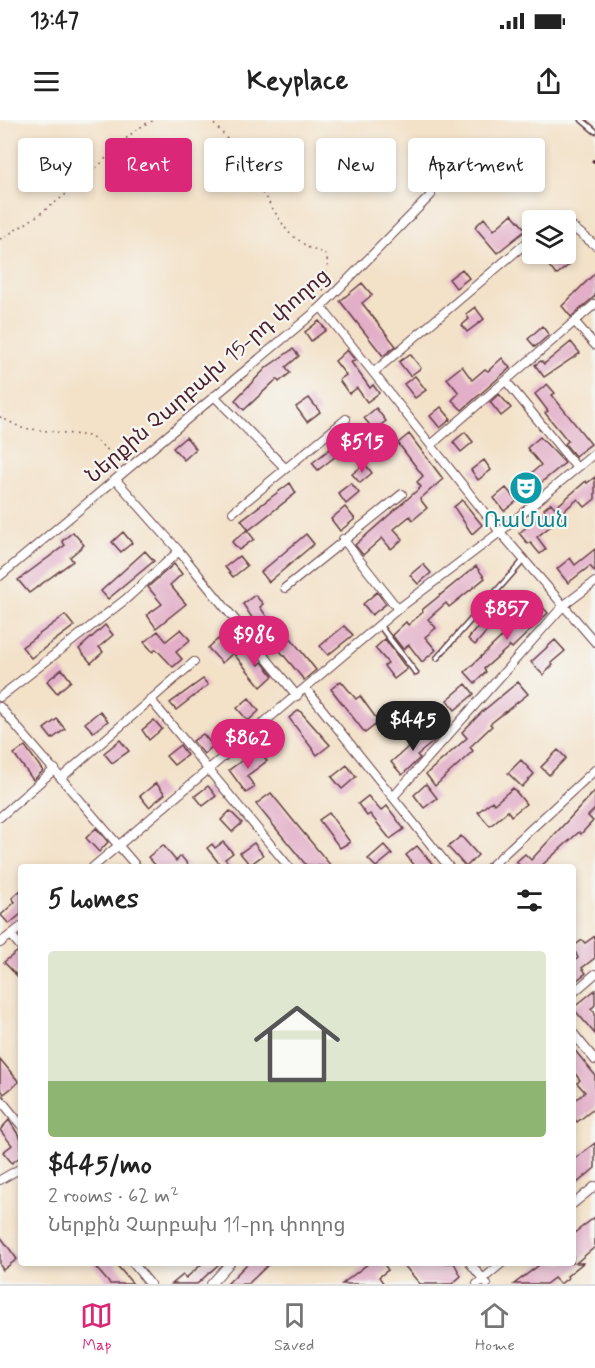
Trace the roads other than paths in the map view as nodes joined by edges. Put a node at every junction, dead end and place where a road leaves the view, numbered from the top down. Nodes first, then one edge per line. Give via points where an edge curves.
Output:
1 (582, 120) edge
2 (595, 131) edge
3 (431, 195) dead end
4 (576, 232) edge
5 (595, 245) edge
6 (522, 246) edge
7 (595, 304) edge
8 (321, 307) junction
9 (575, 322) junction
10 (595, 345) edge
11 (374, 372) junction
12 (506, 381) junction
13 (214, 396) junction
14 (346, 419) dead end
15 (432, 444) junction
16 (595, 453) edge
17 (285, 468) junction
18 (577, 468) junction
19 (116, 480) junction
20 (402, 494) dead end
21 (232, 512) dead end
22 (500, 532) junction
23 (344, 539) junction
24 (179, 551) junction
25 (525, 560) junction
26 (0, 576) edge
27 (595, 582) edge
28 (285, 588) dead end
29 (563, 606) junction
30 (398, 609) junction
31 (379, 626) junction
32 (595, 642) edge
33 (437, 658) dead end
34 (194, 662) dead end
35 (416, 673) dead end
36 (306, 689) junction
37 (297, 696) junction
38 (0, 697) edge
39 (150, 699) junction
40 (0, 707) edge
41 (55, 769) junction
42 (207, 770) junction
43 (595, 770) edge
44 (61, 778) junction
45 (393, 796) junction
46 (0, 817) edge
47 (118, 847) junction
48 (97, 864) edge
49 (134, 864) edge
50 (286, 864) edge
51 (447, 864) edge
52 (493, 864) edge
53 (18, 929) edge
54 (11, 935) junction
55 (0, 943) edge
56 (18, 943) edge
57 (595, 974) edge
58 (576, 990) edge
59 (576, 1037) edge
60 (595, 1060) edge
61 (0, 1099) edge
62 (18, 1121) edge
63 (18, 1170) edge
64 (0, 1180) edge
65 (595, 1186) edge
66 (576, 1202) edge
67 (136, 1266) edge
68 (227, 1266) edge
69 (472, 1266) edge
70 (499, 1266) edge
71 (482, 1282) edge
72 (150, 1284) edge
73 (211, 1284) edge

1 - 2 lane
3 - 8 street, Ներքին Չարբախ 15-րդ փողոց
4 - 5 street
6 - 11 street
7 - 9 street
8 - 11 street
8 - 13 street, Ներքին Չարբախ 15-րդ փողոց
9 - 10 street
9 - 12 street
11 - 15 street
12 - 15 street
12 - 18 street
13 - 17 street
13 - 19 street, Ներքին Չարբախ 15-րդ փողոց
14 - 17 street
15 - 22 street
16 - 18 street
17 - 21 street
18 - 22 street
19 - 24 street
19 - 26 street, Ներքին Չարբախ 15-րդ փողոց
20 - 23 street
22 - 25 street
22 - 30 street
23 - 28 street
23 - 30 street
24 - 37 street
24 - 38 street via 126,599
25 - 29 street
25 - 33 lane
27 - 29 street
29 - 32 street
29 - 45 street
30 - 31 street
31 - 35 lane
31 - 36 street
34 - 39 street
36 - 37 street
36 - 45 street
37 - 42 street
39 - 42 street
39 - 44 street
40 - 41 street
41 - 44 street
41 - 46 street
42 - 47 street
42 - 50 street
43 - 52 street
44 - 47 street
45 - 51 street
47 - 48 street
47 - 49 street
53 - 54 street
54 - 55 street
54 - 56 street
57 - 58 street
59 - 60 street
61 - 62 street
63 - 64 street
65 - 66 street
67 - 72 street
68 - 73 street
69 - 71 street
70 - 71 street

